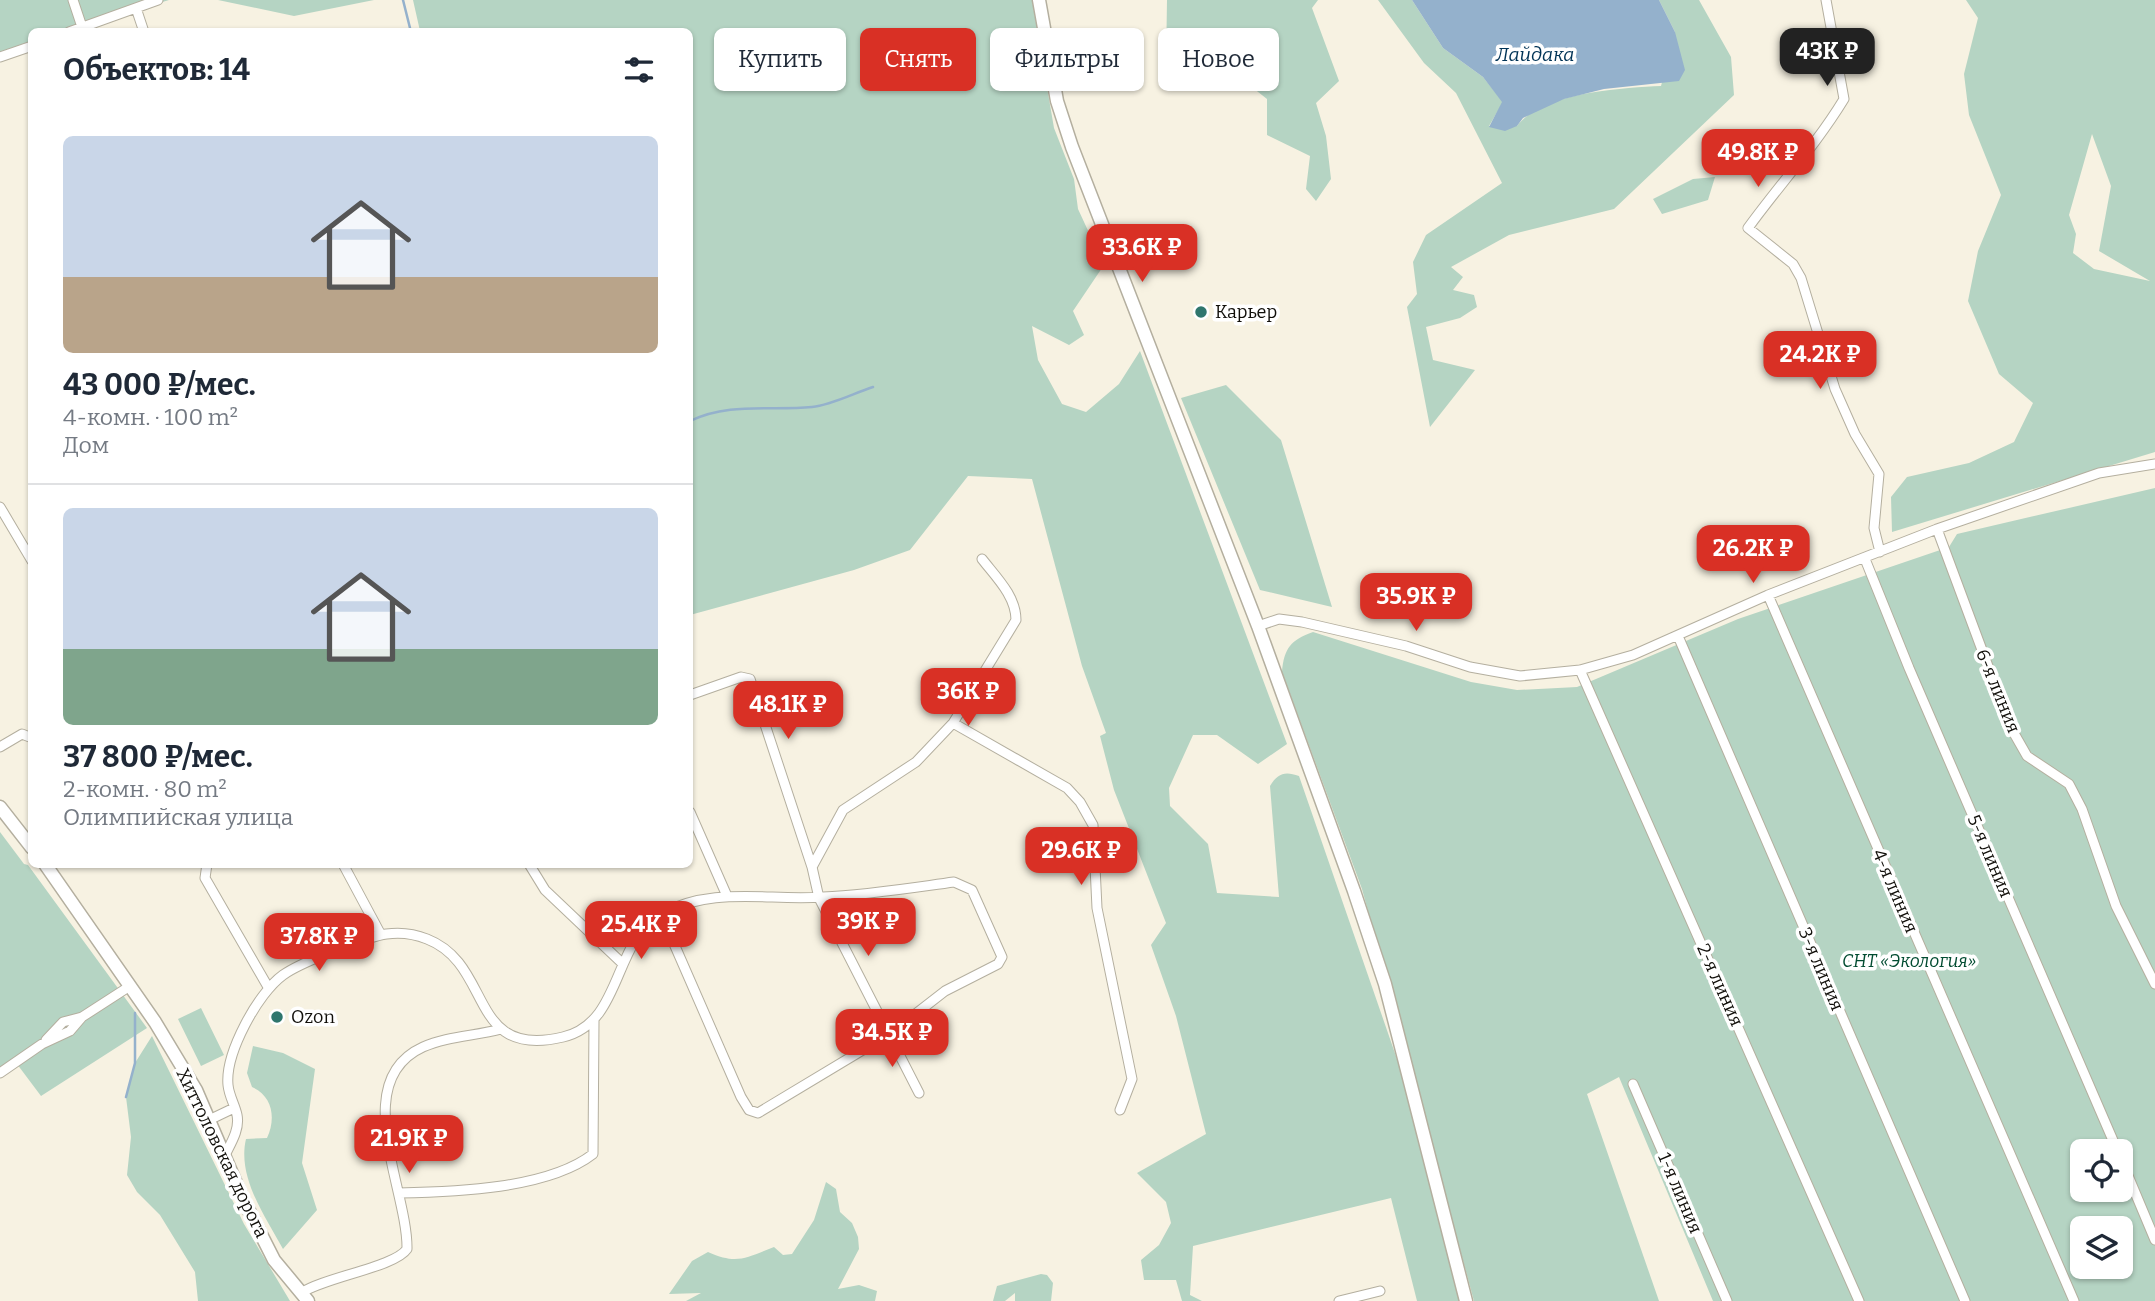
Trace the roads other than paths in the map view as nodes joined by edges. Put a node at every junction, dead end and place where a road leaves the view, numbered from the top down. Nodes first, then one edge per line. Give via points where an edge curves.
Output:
1 (72, 0) edge
2 (158, 0) edge
3 (1039, 0) edge
4 (1826, 0) edge
5 (136, 8) junction
6 (82, 27) joint
7 (143, 28) edge
8 (28, 47) edge
9 (0, 57) edge
10 (2155, 464) edge
11 (0, 508) edge
12 (1937, 529) junction
13 (1880, 552) junction
14 (28, 554) edge
15 (982, 559) dead end
16 (1865, 559) junction
17 (1768, 595) junction
18 (1258, 626) junction
19 (1678, 636) junction
20 (1580, 670) junction
21 (693, 694) edge
22 (953, 723) junction
23 (28, 736) edge
24 (0, 747) edge
25 (0, 807) edge
26 (693, 820) edge
27 (28, 843) edge
28 (812, 867) junction
29 (47, 868) edge
30 (206, 868) edge
31 (346, 868) edge
32 (531, 868) edge
33 (727, 896) junction
34 (819, 898) junction
35 (661, 914) junction
36 (380, 933) junction
37 (623, 964) junction
38 (2155, 985) edge
39 (130, 986) junction
40 (268, 987) junction
41 (594, 1021) junction
42 (501, 1029) junction
43 (891, 1033) junction
44 (0, 1073) edge
45 (1633, 1084) dead end
46 (919, 1093) dead end
47 (234, 1108) junction
48 (1120, 1110) dead end
49 (209, 1119) junction
50 (2112, 1139) edge
51 (225, 1155) junction
52 (2133, 1188) edge
53 (398, 1193) junction
54 (2155, 1240) edge
55 (1380, 1292) dead end
56 (304, 1297) edge
57 (1339, 1301) edge
58 (1466, 1301) edge
59 (1727, 1301) edge
60 (1859, 1301) edge
61 (1965, 1301) edge
62 (2074, 1301) edge

1 - 6 street
2 - 5 street
3 - 18 main road via 1057,102 1072,147
4 - 13 street via 1844,99 1823,134 1748,228 1793,264 1801,278 1835,389 1879,474 1874,528
5 - 6 street
5 - 7 street
8 - 9 street
10 - 12 street via 2099,472
11 - 14 street
12 - 13 street
12 - 38 street, 6-я линия via 2011,728 2027,756 2069,785 2116,905
13 - 16 street
15 - 22 street via 1010,596 1016,620
16 - 17 street
16 - 50 street, 5-я линия
17 - 19 street
17 - 62 street, 4-я линия
18 - 20 street via 1279,619 1302,622 1520,676
18 - 58 main road via 1385,984
19 - 20 street
19 - 61 street, 3-я линия
20 - 60 street, 2-я линия
21 - 28 street via 741,677 750,679
22 - 28 street via 916,762 843,810
22 - 48 street via 1067,788 1093,825 1097,908 1132,1079
23 - 24 street via 22,734
25 - 27 main road
26 - 33 street
28 - 34 street
29 - 39 main road, Хиттоловская дорога
30 - 40 street via 205,878
31 - 36 street
32 - 37 street via 545,890
33 - 34 street
33 - 35 street via 705,898
34 - 43 street
34 - 43 street via 954,881 972,890 1002,957 998,964 945,991
35 - 37 street via 634,939
35 - 43 street via 749,1110 758,1113
36 - 40 street via 316,958
36 - 42 street via 402,931 445,948 461,961 486,1014
37 - 41 street
39 - 44 street via 82,1017 70,1031
39 - 49 main road, Хиттоловская дорога
40 - 47 street via 238,1040 228,1084
41 - 42 street via 568,1036 546,1041 521,1039
41 - 53 street via 593,1154 580,1164 501,1187
42 - 53 street via 422,1047 404,1059 391,1076 384,1099
43 - 46 street
45 - 59 street, 1-я линия
47 - 49 street
47 - 51 street via 236,1132
49 - 51 main road, Хиттоловская дорога
51 - 56 main road, Хиттоловская дорога via 274,1260
52 - 54 street
53 - 56 street via 407,1242 404,1254
55 - 57 street

